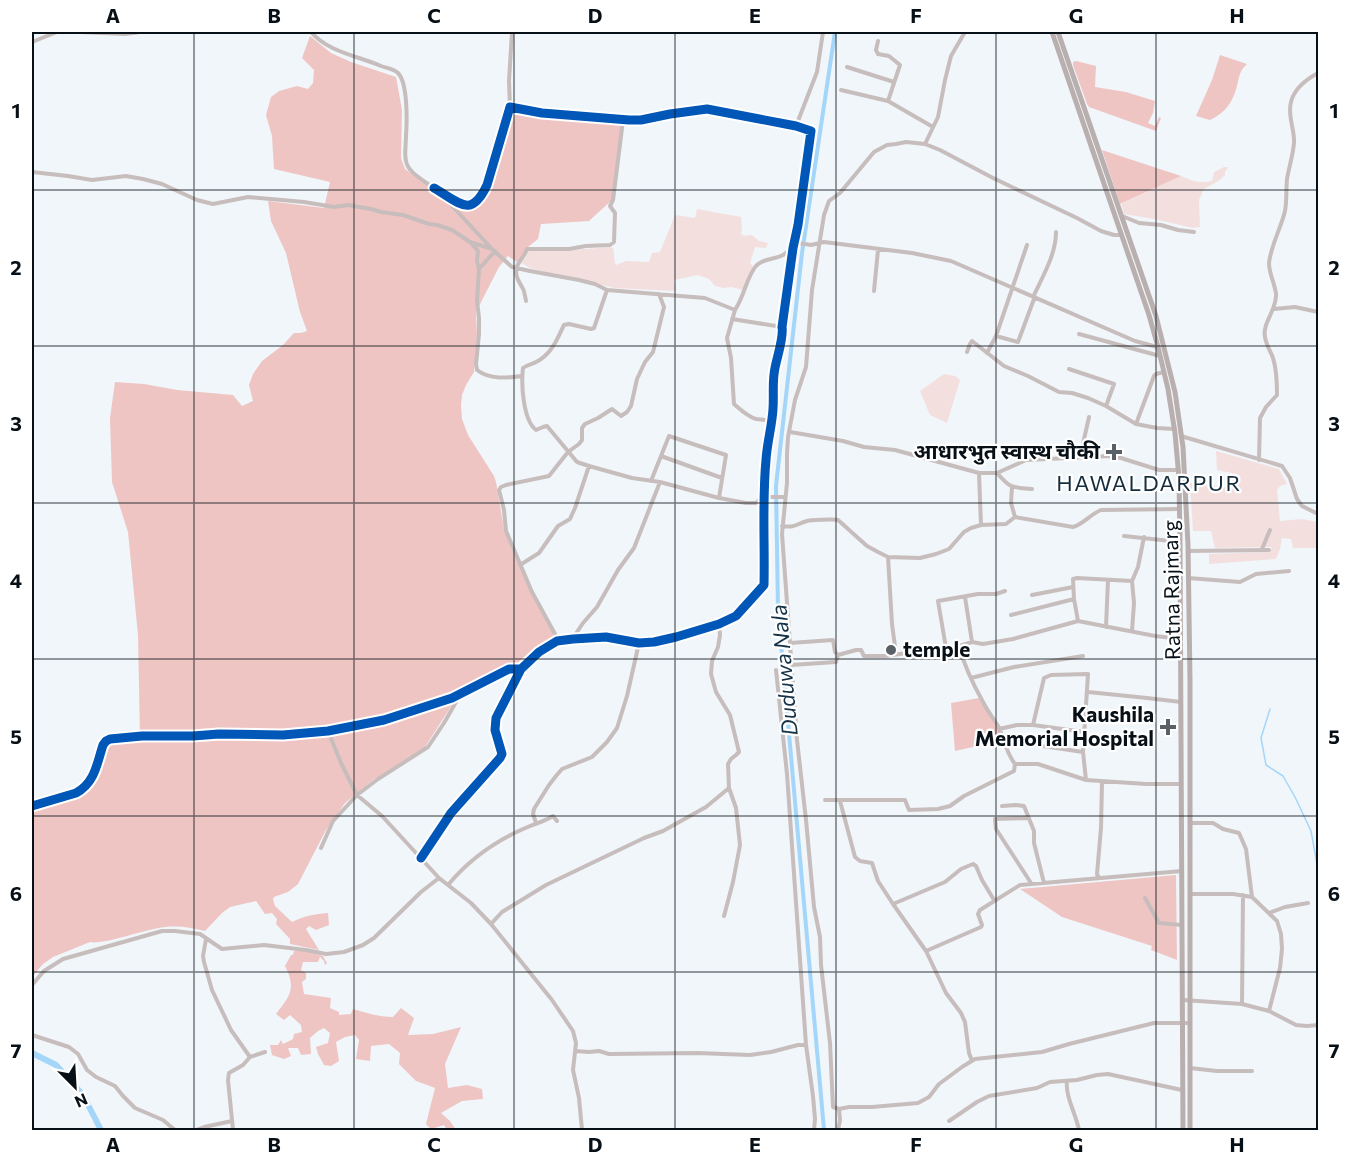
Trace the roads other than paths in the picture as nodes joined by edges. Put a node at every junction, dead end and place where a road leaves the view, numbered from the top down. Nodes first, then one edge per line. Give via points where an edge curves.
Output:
1 (57, 32) edge
2 (81, 32) edge
3 (140, 32) edge
4 (311, 32) edge
5 (512, 32) edge
6 (823, 32) edge
7 (965, 32) edge
8 (1052, 32) edge
9 (1058, 32) edge
10 (878, 41) dead end
11 (32, 42) edge
12 (847, 67) dead end
13 (1318, 73) edge
14 (894, 82) junction
15 (841, 90) dead end
16 (888, 101) junction
17 (510, 107) junction
18 (623, 120) junction
19 (800, 127) junction
20 (933, 127) junction
21 (925, 144) junction
22 (32, 172) edge
23 (434, 188) junction
24 (1121, 216) junction
25 (1056, 232) dead end
26 (1194, 232) dead end
27 (1122, 235) junction
28 (470, 242) junction
29 (820, 242) junction
30 (1027, 245) dead end
31 (793, 248) junction
32 (493, 250) junction
33 (878, 250) junction
34 (516, 268) junction
35 (479, 269) junction
36 (1013, 288) junction
37 (608, 290) junction
38 (874, 291) dead end
39 (659, 294) junction
40 (1034, 297) junction
41 (526, 301) dead end
42 (735, 310) junction
43 (1274, 310) junction
44 (1318, 312) edge
45 (732, 319) junction
46 (782, 327) junction
47 (1079, 334) dead end
48 (996, 336) junction
49 (1158, 347) junction
50 (967, 352) dead end
51 (987, 353) junction
52 (1160, 356) junction
53 (1069, 369) dead end
54 (1164, 372) junction
55 (522, 376) junction
56 (1106, 406) junction
57 (1089, 417) dead end
58 (771, 422) junction
59 (1136, 424) junction
60 (1174, 431) junction
61 (790, 432) junction
62 (1182, 436) junction
63 (568, 452) junction
64 (661, 456) junction
65 (1080, 457) junction
66 (1259, 460) junction
67 (589, 466) junction
68 (1179, 470) junction
69 (997, 472) junction
70 (979, 473) junction
71 (722, 478) junction
72 (651, 481) junction
73 (660, 482) junction
74 (1012, 487) junction
75 (1032, 489) dead end
76 (763, 497) junction
77 (785, 497) junction
78 (719, 498) junction
79 (1180, 509) junction
80 (1318, 514) edge
81 (1015, 517) junction
82 (981, 525) junction
83 (782, 526) junction
84 (1270, 531) dead end
85 (1124, 536) dead end
86 (1144, 537) junction
87 (1180, 542) junction
88 (1262, 549) junction
89 (1269, 550) dead end
90 (1188, 551) junction
91 (888, 557) junction
92 (520, 565) junction
93 (1289, 571) dead end
94 (1188, 579) junction
95 (1108, 580) junction
96 (1132, 581) junction
97 (1073, 586) junction
98 (1005, 591) dead end
99 (1032, 595) dead end
100 (965, 597) junction
101 (1074, 599) junction
102 (1011, 615) dead end
103 (1078, 621) junction
104 (719, 624) junction
105 (1106, 627) junction
106 (1132, 631) junction
107 (573, 639) junction
108 (1181, 639) junction
109 (557, 641) junction
110 (972, 642) junction
111 (639, 643) junction
112 (790, 643) junction
113 (959, 646) junction
114 (945, 648) junction
115 (896, 654) junction
116 (838, 656) junction
117 (1083, 656) dead end
118 (791, 664) junction
119 (521, 669) junction
120 (776, 670) dead end
121 (971, 678) junction
122 (1088, 692) junction
123 (460, 695) junction
124 (1181, 702) junction
125 (1033, 725) junction
126 (999, 729) junction
127 (328, 731) junction
128 (1084, 732) junction
129 (1021, 746) dead end
130 (1083, 752) junction
131 (1015, 764) junction
132 (1086, 780) junction
133 (1102, 781) junction
134 (1181, 784) junction
135 (729, 788) junction
136 (357, 795) junction
137 (825, 800) dead end
138 (840, 801) junction
139 (32, 806) edge
140 (1002, 806) dead end
141 (1029, 818) junction
142 (557, 821) dead end
143 (536, 823) junction
144 (1189, 823) junction
145 (321, 848) dead end
146 (421, 858) junction
147 (1182, 871) junction
148 (439, 878) junction
149 (1099, 878) junction
150 (1044, 883) junction
151 (1031, 884) junction
152 (448, 885) junction
153 (1190, 894) junction
154 (1243, 895) junction
155 (1252, 897) junction
156 (1145, 898) dead end
157 (994, 900) junction
158 (1308, 903) dead end
159 (893, 904) junction
160 (1269, 913) junction
161 (724, 916) dead end
162 (490, 924) junction
163 (1182, 925) junction
164 (206, 939) junction
165 (926, 951) junction
166 (32, 985) edge
167 (1183, 1000) junction
168 (1190, 1001) junction
169 (1242, 1004) junction
170 (1269, 1011) junction
171 (1183, 1022) junction
172 (1190, 1023) junction
173 (1318, 1025) edge
174 (32, 1035) edge
175 (806, 1046) junction
176 (575, 1051) junction
177 (265, 1052) dead end
178 (250, 1057) junction
179 (972, 1061) junction
180 (1191, 1068) junction
181 (1252, 1071) dead end
182 (1067, 1081) junction
183 (1183, 1091) junction
184 (839, 1109) junction
185 (232, 1121) junction
186 (949, 1121) dead end
187 (175, 1131) edge
188 (196, 1131) edge
189 (233, 1131) edge
190 (582, 1131) edge
191 (814, 1131) edge
192 (838, 1131) edge
193 (1078, 1131) edge
194 (1183, 1131) edge
195 (1190, 1131) edge

1 - 11 street
2 - 3 street
4 - 23 street via 349,55 397,72 405,91 405,159 409,169
5 - 17 street
6 - 19 street via 817,72 798,121
7 - 20 street via 951,56
8 - 27 highway, Ratna Rajmarg
9 - 24 highway, Ratna Rajmarg
10 - 14 street via 878,54 900,64
12 - 14 street
13 - 43 street via 1300,86 1291,102 1294,139 1285,211 1269,269 1276,292
14 - 16 street
15 - 16 street
16 - 20 street
17 - 18 street
17 - 23 street via 487,185 478,201 473,205 460,204
18 - 19 street via 707,109
18 - 34 street via 610,206 615,213 614,242 569,249 529,249
19 - 31 street via 811,131
20 - 21 street
21 - 27 street via 1101,231
21 - 29 street via 906,142 874,152 829,201
22 - 28 street via 92,180 126,176 162,184 213,204 248,197 334,207 348,205 403,214 452,230
23 - 32 street
24 - 26 street
24 - 62 highway, Ratna Rajmarg via 1160,327
25 - 40 street
27 - 49 highway, Ratna Rajmarg
28 - 32 street
28 - 35 street via 477,251
29 - 31 street via 798,243
29 - 33 street
29 - 61 street via 806,367
30 - 36 street
31 - 42 street via 754,268
31 - 46 street
32 - 34 street
32 - 35 street
33 - 36 street via 951,261
33 - 38 street
34 - 37 street
34 - 41 street
35 - 55 street via 477,370 495,377
36 - 40 street
36 - 48 street
37 - 39 street
37 - 55 street via 594,327 564,325 550,351 525,366
39 - 42 street via 705,298
39 - 63 street via 663,316 629,409 621,416 609,410 585,424 582,440
40 - 48 street via 1018,342
40 - 49 street via 1135,341
42 - 45 street
43 - 44 street via 1295,307
43 - 66 street via 1264,336 1274,360 1277,395 1260,418
45 - 46 street
45 - 58 street via 728,338 734,404 753,418
46 - 58 street
47 - 52 street
48 - 51 street
49 - 52 highway, Ratna Rajmarg
50 - 51 street via 972,341
51 - 56 street via 1059,392
52 - 54 highway, Ratna Rajmarg
53 - 56 street via 1114,384
54 - 59 street via 1154,376
54 - 60 highway, Ratna Rajmarg
55 - 63 street via 531,425 536,430 547,426
56 - 59 street
57 - 65 street
58 - 76 street
59 - 60 street
60 - 62 street
60 - 68 highway, Ratna Rajmarg
61 - 70 street via 895,450
61 - 77 street
62 - 66 street
62 - 90 highway, Ratna Rajmarg
63 - 67 street via 577,462
63 - 92 street via 549,476 501,487 506,531
64 - 71 street
64 - 71 street via 669,436 726,455
64 - 72 street
65 - 68 street via 1110,456 1159,470
65 - 69 street via 1026,460
66 - 80 street via 1281,466 1302,506
67 - 72 street
67 - 92 street via 570,519 558,526 539,554
68 - 79 highway, Ratna Rajmarg
69 - 70 street
69 - 74 street
70 - 82 street
71 - 78 street
72 - 73 street
73 - 78 street
73 - 107 street via 634,548
74 - 75 street
74 - 81 street
76 - 77 street
76 - 78 street via 756,503
76 - 104 street via 764,585 736,616
77 - 83 street
79 - 81 street via 1101,510 1073,527
79 - 87 highway, Ratna Rajmarg
81 - 82 street via 1006,524
82 - 91 street via 964,532 941,553 920,558
83 - 91 street via 801,525 807,520 838,520 867,546
83 - 112 street
84 - 88 street
85 - 86 street
86 - 87 street
86 - 96 street
87 - 108 highway, Ratna Rajmarg
88 - 89 street
88 - 90 street
90 - 94 highway, Ratna Rajmarg
91 - 115 street
92 - 109 street
93 - 94 street via 1256,574 1240,582
94 - 144 highway, Ratna Rajmarg
95 - 96 street
95 - 97 street via 1077,578 1073,579
95 - 105 street
96 - 106 street
97 - 99 street
97 - 101 street
98 - 100 street
100 - 110 street
100 - 114 street via 938,601
101 - 102 street
101 - 103 street
103 - 105 street
103 - 110 street via 1013,639
104 - 111 street
104 - 135 street via 711,674 716,692 730,715 739,752 728,764
105 - 106 street
106 - 108 street
107 - 109 street
107 - 111 street via 606,637
108 - 124 highway, Ratna Rajmarg
109 - 119 street via 539,651
110 - 113 street
111 - 143 street via 617,728 592,757 562,769 549,784 534,809
112 - 116 street via 833,640
112 - 118 street
113 - 114 street
113 - 121 street
114 - 115 street
115 - 116 street via 864,656 856,650
116 - 118 street via 836,662
117 - 121 street
118 - 184 street via 820,937 833,1107
119 - 123 street via 509,669
119 - 146 street via 496,718 500,758 451,813
120 - 175 street via 793,842
121 - 126 street
122 - 124 street
122 - 125 street via 1088,675 1044,678
122 - 128 street
123 - 127 street via 384,720
123 - 136 street via 428,747
124 - 134 highway, Ratna Rajmarg
125 - 126 street
125 - 128 street
126 - 131 street
127 - 136 street
127 - 139 street via 110,739 103,745 92,778 83,790
128 - 130 street
129 - 130 street
130 - 132 street
131 - 132 street via 1038,764
131 - 138 street via 1011,773 943,808 909,810 905,800
132 - 133 street
133 - 134 street
133 - 149 street
134 - 147 highway, Ratna Rajmarg
135 - 161 street via 736,808 740,845
135 - 162 street via 706,807 663,831 546,885
136 - 145 street via 333,820
136 - 146 street
137 - 138 street
138 - 159 street via 855,856 872,863
140 - 141 street via 1024,806
141 - 150 street
141 - 151 street via 994,819 996,830
142 - 143 street via 554,816
143 - 152 street via 485,850
144 - 153 highway, Ratna Rajmarg
144 - 155 street via 1213,823 1239,833 1246,849
146 - 148 street
147 - 149 street
147 - 163 highway, Ratna Rajmarg
148 - 152 street
148 - 164 street via 374,938 344,952 326,954 264,945 222,950
149 - 150 street
150 - 151 street
151 - 157 street via 1020,885
152 - 162 street
153 - 154 street
153 - 168 highway, Ratna Rajmarg
154 - 155 street
154 - 169 street
155 - 160 street
156 - 163 street via 1159,923
157 - 159 street via 973,864 945,882
157 - 165 street via 978,914 981,927
158 - 160 street
159 - 165 street
160 - 170 street via 1277,921 1282,949
162 - 176 street via 573,1031
163 - 167 highway, Ratna Rajmarg
164 - 166 street via 200,934 162,931 63,959 44,971
164 - 178 street via 203,956 212,990 231,1030
165 - 179 street via 965,1022
167 - 168 street
167 - 171 highway, Ratna Rajmarg
168 - 169 street
168 - 172 highway, Ratna Rajmarg
169 - 170 street
170 - 173 street via 1296,1025
171 - 172 street
171 - 179 street via 1154,1023 1042,1052
171 - 183 highway, Ratna Rajmarg
172 - 180 highway, Ratna Rajmarg
174 - 187 street via 69,1047 87,1070 115,1086 135,1108 163,1120
175 - 176 street via 750,1055
175 - 191 street
176 - 190 street via 573,1070
177 - 178 street
178 - 185 street via 229,1074
179 - 184 street via 918,1103
180 - 181 street
180 - 195 highway, Ratna Rajmarg
182 - 183 street via 1108,1074
182 - 186 street via 989,1096
182 - 193 street
183 - 194 highway, Ratna Rajmarg
184 - 192 street
185 - 188 street
185 - 189 street

